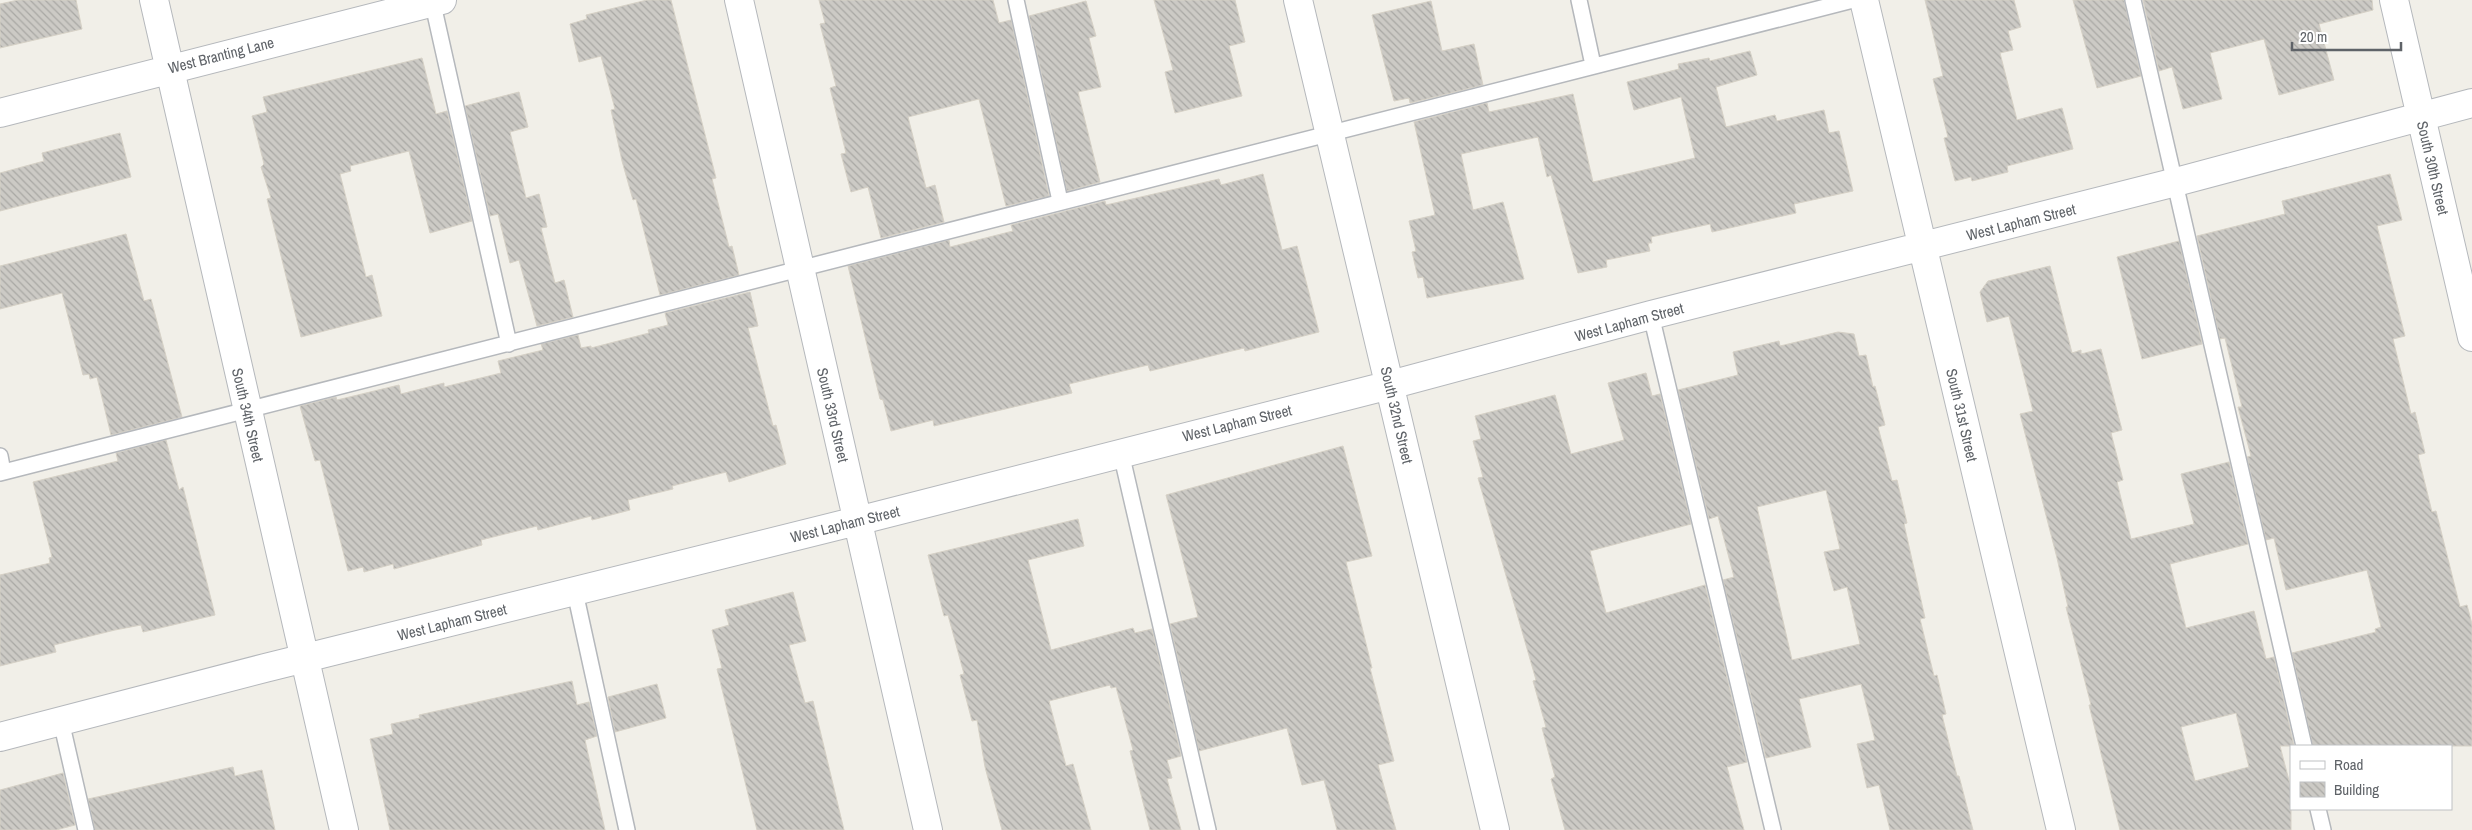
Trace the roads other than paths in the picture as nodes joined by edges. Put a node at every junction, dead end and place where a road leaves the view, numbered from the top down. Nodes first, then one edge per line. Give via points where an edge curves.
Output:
1 (154, 0) edge
2 (739, 0) edge
3 (1016, 0) edge
4 (1298, 0) edge
5 (1578, 0) edge
6 (1853, 0) edge
7 (1864, 0) edge
8 (2133, 0) edge
9 (2394, 0) edge
10 (435, 1) edge
11 (1593, 65) junction
12 (169, 68) junction
13 (2472, 103) edge
14 (0, 113) edge
15 (2421, 116) junction
16 (1329, 132) junction
17 (2176, 182) junction
18 (1060, 202) junction
19 (1922, 247) junction
20 (799, 268) junction
21 (1651, 315) junction
22 (2472, 337) edge
23 (509, 344) junction
24 (1390, 385) junction
25 (246, 410) junction
26 (1121, 453) junction
27 (0, 456) edge
28 (2, 472) edge
29 (857, 521) junction
30 (575, 592) junction
31 (304, 658) junction
32 (62, 721) junction
33 (0, 737) edge
34 (2304, 745) edge
35 (2318, 810) edge
36 (86, 830) edge
37 (344, 830) edge
38 (627, 830) edge
39 (928, 830) edge
40 (1208, 830) edge
41 (1495, 830) edge
42 (1773, 830) edge
43 (2061, 830) edge
44 (2323, 830) edge

1 - 12 street, South 34th Street
2 - 20 street, South 33rd Street
3 - 18 lane
4 - 16 street, South 32nd Street
5 - 11 lane
6 - 11 lane
7 - 19 street, South 31st Street
8 - 17 lane
9 - 15 street, South 30th Street
10 - 12 street, West Branting Lane
10 - 23 lane
11 - 16 lane
12 - 14 street, West Branting Lane
12 - 25 street, South 34th Street
13 - 15 street, West Lapham Street
15 - 17 street, West Lapham Street
15 - 22 street, South 30th Street
16 - 18 lane
16 - 24 street, South 32nd Street
17 - 19 street, West Lapham Street
17 - 34 lane
18 - 20 lane
19 - 21 street, West Lapham Street
19 - 43 street, South 31st Street
20 - 23 lane
20 - 29 street, South 33rd Street
21 - 24 street, West Lapham Street
21 - 42 lane
23 - 25 lane
24 - 26 street, West Lapham Street
24 - 41 street, South 32nd Street
25 - 28 lane
25 - 31 street, South 34th Street
26 - 29 street, West Lapham Street
26 - 40 lane
27 - 28 lane
29 - 30 street, West Lapham Street
29 - 39 street, South 33rd Street
30 - 31 street, West Lapham Street
30 - 38 lane
31 - 32 street, West Lapham Street
31 - 37 street, South 34th Street
32 - 33 street, West Lapham Street
32 - 36 lane
35 - 44 lane

